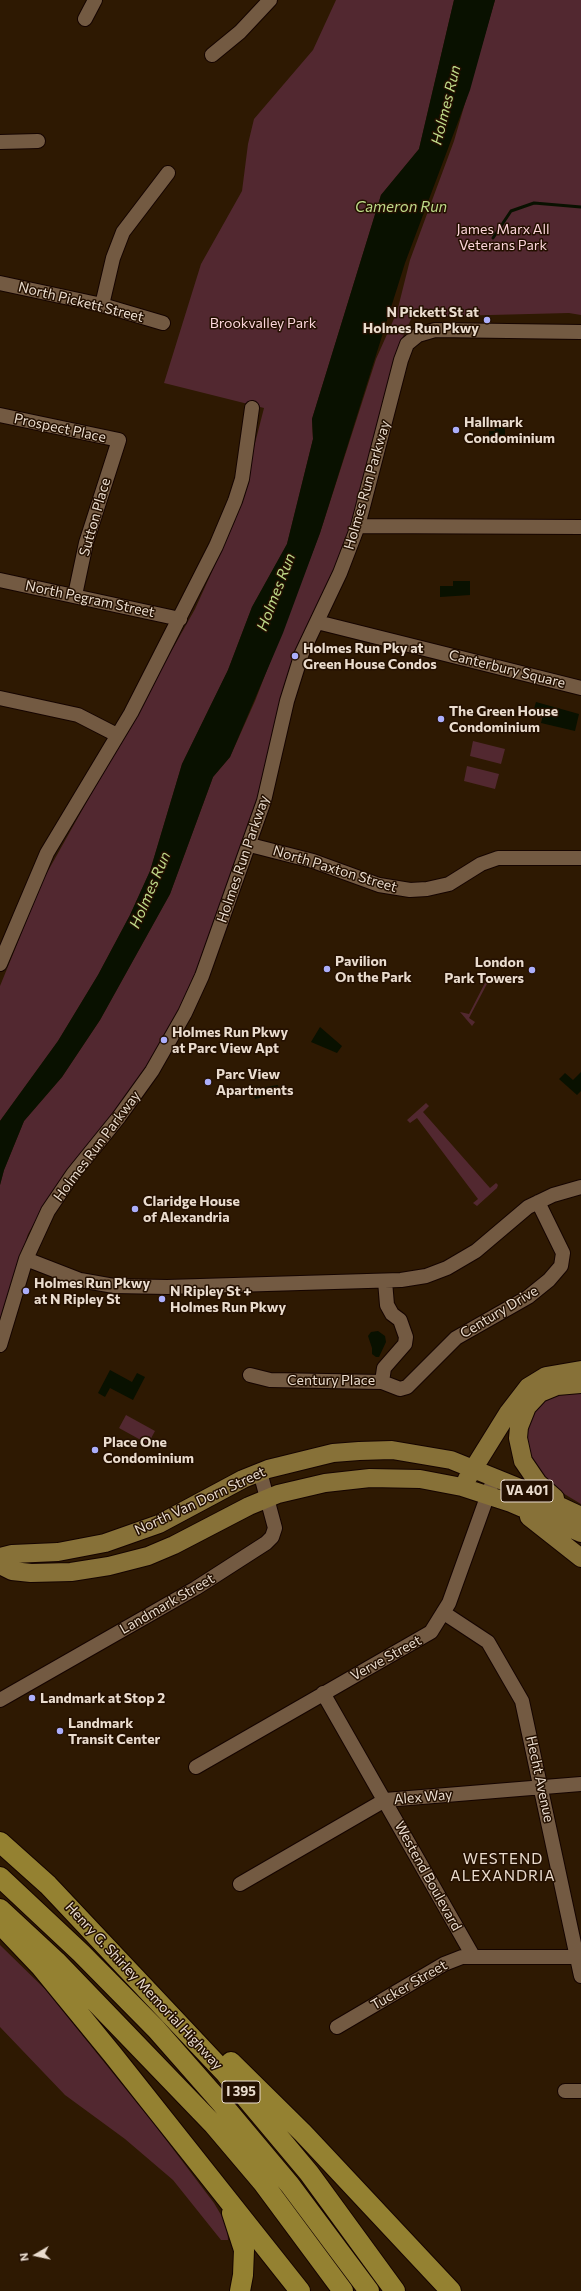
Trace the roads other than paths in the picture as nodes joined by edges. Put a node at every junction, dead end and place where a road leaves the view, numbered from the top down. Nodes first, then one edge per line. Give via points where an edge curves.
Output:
1 (95, 0) edge
2 (270, 0) edge
3 (85, 19) dead end
4 (212, 55) dead end
5 (38, 141) dead end
6 (0, 142) edge
7 (168, 173) dead end
8 (0, 283) edge
9 (102, 305) junction
10 (162, 323) dead end
11 (581, 332) edge
12 (252, 408) dead end
13 (0, 415) edge
14 (119, 440) joint
15 (358, 526) junction
16 (581, 527) edge
17 (0, 580) edge
18 (75, 595) junction
19 (180, 619) junction
20 (317, 622) junction
21 (581, 688) edge
22 (0, 698) edge
23 (117, 735) junction
24 (250, 845) junction
25 (581, 858) edge
26 (0, 964) edge
27 (581, 1187) edge
28 (538, 1202) junction
29 (26, 1258) junction
30 (390, 1281) junction
31 (0, 1345) edge
32 (581, 1370) edge
33 (250, 1375) dead end
34 (382, 1382) junction
35 (581, 1384) edge
36 (472, 1468) junction
37 (260, 1472) junction
38 (495, 1478) junction
39 (462, 1487) junction
40 (488, 1495) junction
41 (268, 1498) junction
42 (511, 1503) junction
43 (581, 1515) edge
44 (581, 1533) edge
45 (0, 1557) edge
46 (581, 1558) edge
47 (0, 1565) edge
48 (444, 1613) junction
49 (324, 1693) junction
50 (0, 1700) edge
51 (196, 1766) dead end
52 (581, 1784) edge
53 (542, 1787) junction
54 (385, 1800) junction
55 (0, 1842) edge
56 (0, 1877) edge
57 (240, 1884) dead end
58 (69, 1907) junction
59 (0, 1909) edge
60 (0, 1918) edge
61 (473, 1956) junction
62 (579, 1957) edge
63 (581, 1976) edge
64 (337, 2027) dead end
65 (565, 2091) dead end
66 (581, 2091) edge
67 (210, 2177) junction
68 (452, 2289) edge
69 (240, 2291) edge
70 (300, 2291) edge
71 (343, 2291) edge
72 (369, 2291) edge
73 (395, 2291) edge

1 - 3 street
2 - 4 street via 240,32
5 - 6 street
7 - 9 street via 121,235
8 - 9 street, North Pickett Street
9 - 10 street, North Pickett Street
11 - 15 street, Holmes Run Parkway via 435,330 411,339 400,360
12 - 19 street via 235,501
13 - 14 street, Prospect Place
14 - 18 street, Sutton Place via 88,537
15 - 16 street
15 - 20 street, Holmes Run Parkway
17 - 18 street, North Pegram Street
18 - 19 street, North Pegram Street
19 - 23 street
20 - 21 street, Canterbury Square
20 - 24 street, Holmes Run Parkway via 302,654 287,701 264,801
22 - 23 street via 78,715
23 - 26 street via 47,853
24 - 25 street, North Paxton Street via 313,861 380,885 410,890 449,884 481,864 498,858
24 - 29 street, Holmes Run Parkway via 202,976 172,1037 138,1092 59,1194 40,1226
27 - 28 street
28 - 30 street via 515,1217 466,1258 432,1274
28 - 34 street, Century Drive via 563,1253 563,1261 555,1274 528,1298 456,1338 407,1388 400,1389
29 - 30 street via 80,1280 114,1286
29 - 31 street, Holmes Run Parkway
30 - 34 street, Century Place via 395,1305 392,1314 400,1320 404,1328 405,1344 384,1368
32 - 36 main road via 546,1376 528,1387
33 - 34 street, Century Place via 270,1380
35 - 43 main road via 557,1386 540,1394 527,1407 519,1427 518,1438 523,1461 538,1483 552,1496
36 - 37 main road, North Van Dorn Street / VA 401 via 451,1460 392,1450 333,1453
36 - 38 main road, North Van Dorn Street / VA 401
36 - 39 main road
37 - 41 street, Landmark Street
37 - 45 main road, North Van Dorn Street / VA 401 via 159,1524 120,1538 65,1551
38 - 40 street, Verve Street
38 - 43 main road, North Van Dorn Street / VA 401
39 - 40 main road, North Van Dorn Street / VA 401
39 - 41 main road, North Van Dorn Street / VA 401 via 420,1479 370,1478 325,1483
40 - 42 main road, North Van Dorn Street / VA 401
40 - 48 street, Verve Street
41 - 47 main road, North Van Dorn Street / VA 401 via 174,1545 124,1563 71,1572 31,1573 12,1571
41 - 50 street, Landmark Street via 275,1528 272,1537 266,1543 196,1588
42 - 44 main road, North Van Dorn Street / VA 401
42 - 46 main road
48 - 49 street, Verve Street via 435,1628 424,1637
48 - 53 street, Hecht Avenue via 484,1639 498,1656 523,1704
49 - 51 street, Verve Street
49 - 54 street, Westend Boulevard
52 - 53 street, Alex Way
53 - 54 street, Alex Way
53 - 62 street, Hecht Avenue
54 - 57 street, Alex Way
54 - 61 street, Westend Boulevard
55 - 58 highway, Henry G. Shirley Memorial Highway / I 395
56 - 72 highway via 82,1953 156,2029 290,2185
58 - 68 highway via 293,2123
58 - 73 highway, Henry G. Shirley Memorial Highway / I 395 via 216,2063 270,2125 309,2173
59 - 71 highway, I 395 via 71,1976 213,2124 263,2183
60 - 67 highway via 9,1935 45,1973
61 - 62 street, Tucker Street
61 - 64 street, Tucker Street via 444,1964
62 - 63 street, Hecht Avenue
65 - 66 street
67 - 69 highway via 227,2204 239,2231 244,2261
67 - 70 highway

